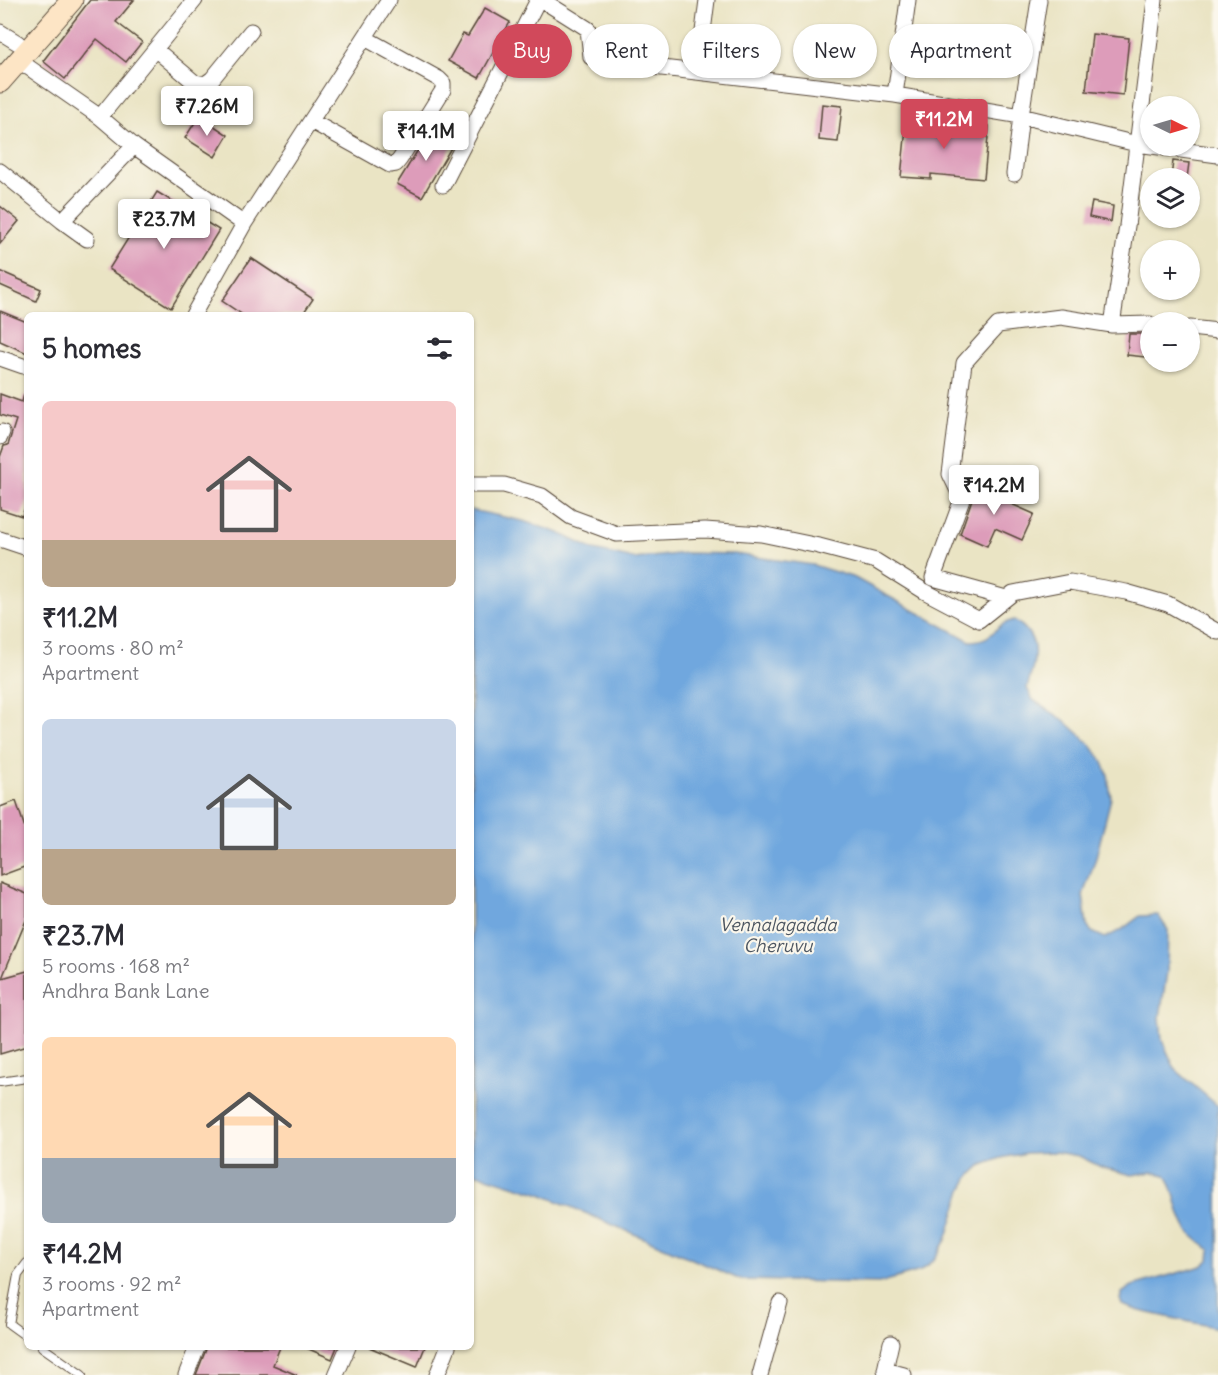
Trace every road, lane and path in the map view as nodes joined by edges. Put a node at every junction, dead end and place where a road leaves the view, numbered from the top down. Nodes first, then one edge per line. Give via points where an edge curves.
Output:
1 (53, 0) edge
2 (72, 0) edge
3 (195, 0) edge
4 (389, 0) edge
5 (538, 0) edge
6 (542, 0) edge
7 (707, 0) edge
8 (908, 0) edge
9 (1039, 0) edge
10 (1155, 0) edge
11 (704, 24) edge
12 (251, 31) dead end
13 (364, 38) junction
14 (9, 49) edge
15 (155, 49) junction
16 (681, 69) edge
17 (758, 78) edge
18 (0, 82) edge
19 (895, 94) junction
20 (1021, 116) junction
21 (100, 117) junction
22 (311, 121) junction
23 (1137, 144) junction
24 (134, 146) junction
25 (1218, 155) edge
26 (0, 171) edge
27 (1014, 174) dead end
28 (443, 185) dead end
29 (63, 221) junction
30 (244, 224) junction
31 (87, 239) dead end
32 (195, 312) edge
33 (1140, 324) edge
34 (1112, 325) junction
35 (1200, 329) edge
36 (1218, 331) edge
37 (0, 358) edge
38 (22, 366) dead end
39 (474, 485) edge
40 (0, 539) edge
41 (24, 548) edge
42 (1006, 598) junction
43 (1218, 632) edge
44 (24, 1078) edge
45 (0, 1082) edge
46 (24, 1267) edge
47 (780, 1303) dead end
48 (24, 1335) edge
49 (891, 1342) dead end
50 (46, 1350) edge
51 (196, 1350) edge
52 (347, 1350) edge
53 (447, 1350) edge
54 (884, 1372) edge
55 (82, 1375) edge
56 (186, 1375) edge
57 (336, 1375) edge
58 (437, 1375) edge
59 (760, 1375) edge
60 (904, 1375) edge

1 - 14 main road
2 - 14 main road
3 - 15 street
4 - 13 street
5 - 28 street
6 - 16 street via 588,29 591,57
7 - 11 street
8 - 19 street
9 - 20 street
10 - 23 street
12 - 15 street via 205,84 194,82
13 - 22 street
13 - 22 street via 443,83 443,90 400,159 390,165
14 - 18 main road
14 - 21 street
15 - 21 street
17 - 19 street
19 - 20 street
20 - 23 street
20 - 27 street
21 - 24 street
22 - 30 street
23 - 25 street
23 - 34 street
24 - 29 street
24 - 30 street
26 - 29 street
29 - 31 street
30 - 32 street
33 - 34 street
34 - 42 street via 1061,317 998,326 964,363 950,474 962,499 933,578
35 - 36 street
37 - 38 street
39 - 42 street via 504,485 542,496 571,517 617,534 705,530 761,534 876,561 979,620
40 - 41 street
42 - 43 street via 1013,593 1070,582 1168,604
44 - 45 lane
46 - 48 lane via 18,1275 9,1324
47 - 59 street
49 - 54 street
50 - 55 lane
51 - 56 street
52 - 57 street
53 - 58 street
54 - 60 street

